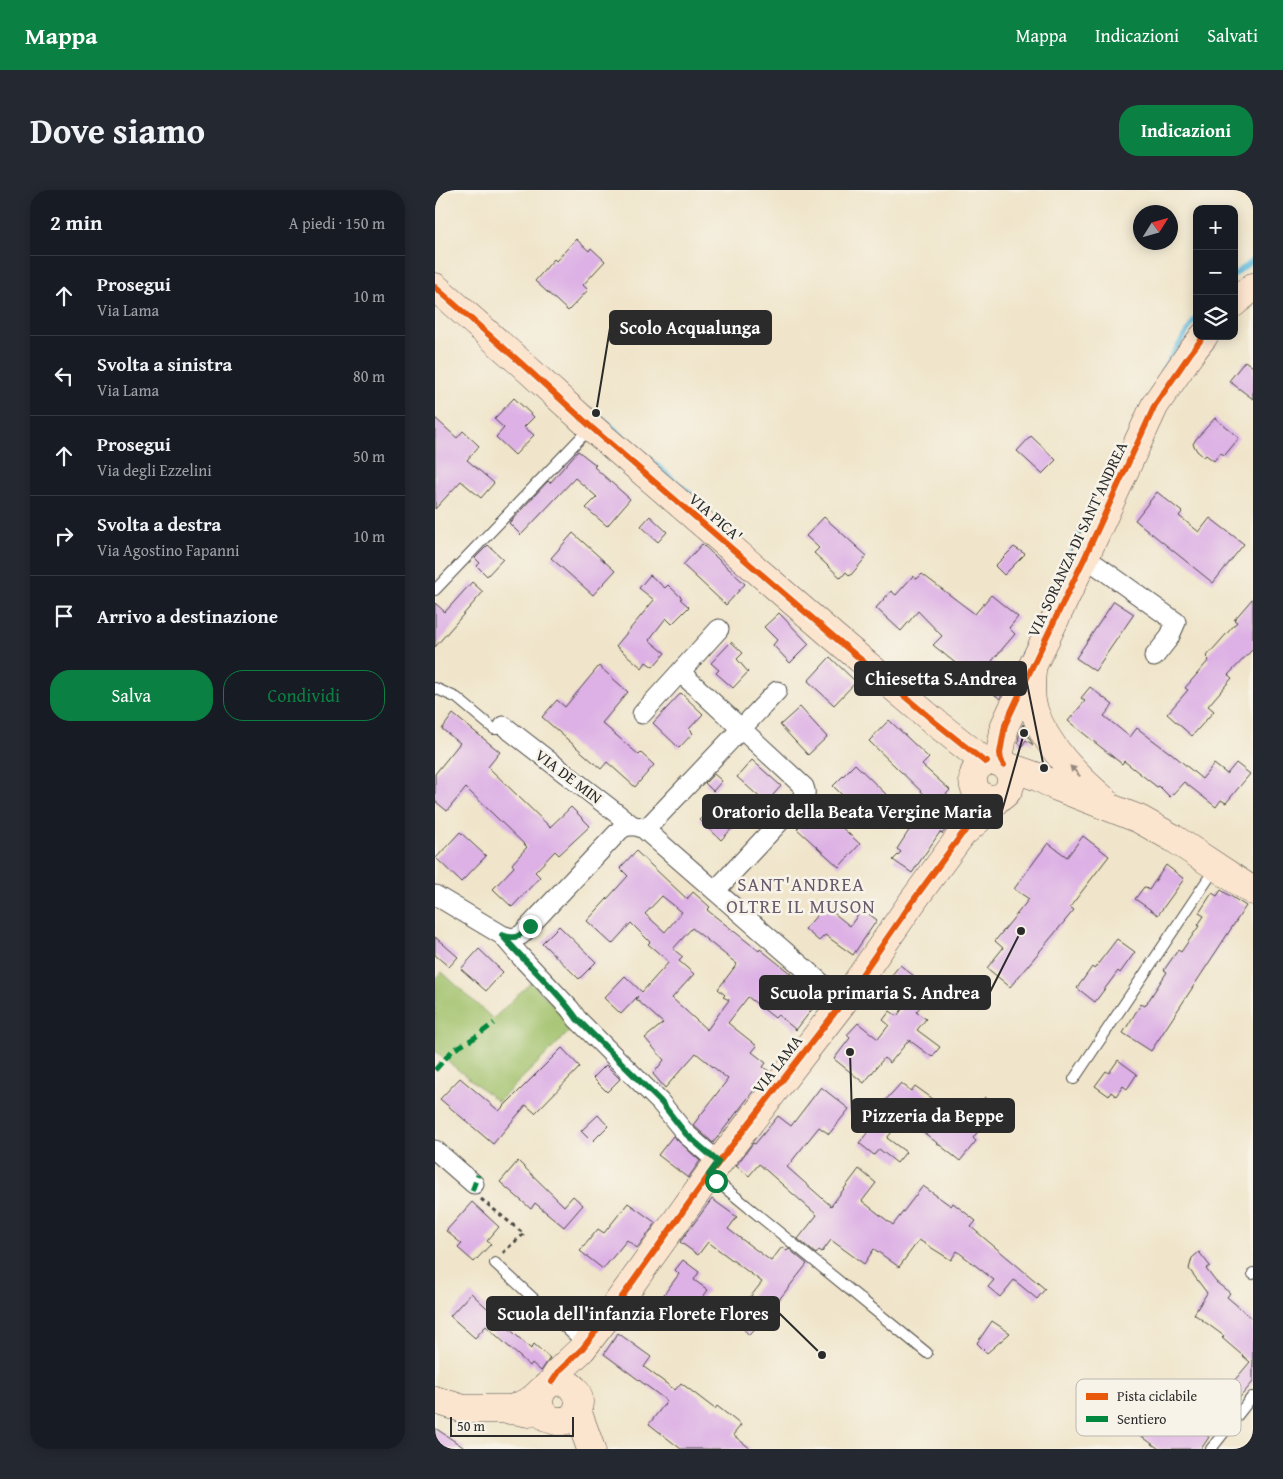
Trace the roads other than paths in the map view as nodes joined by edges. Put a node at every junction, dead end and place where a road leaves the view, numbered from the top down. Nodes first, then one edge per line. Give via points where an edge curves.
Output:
1 (435, 287) edge
2 (1253, 288) edge
3 (1238, 300) edge
4 (1201, 340) edge
5 (591, 427) junction
6 (1085, 557) junction
7 (435, 590) edge
8 (719, 629) dead end
9 (1155, 657) dead end
10 (1033, 665) junction
11 (680, 672) junction
12 (435, 688) edge
13 (777, 691) dead end
14 (642, 714) dead end
15 (504, 726) joint
16 (741, 729) junction
17 (991, 775) junction
18 (1125, 814) junction
19 (633, 829) junction
20 (1217, 866) junction
21 (1253, 891) edge
22 (715, 892) junction
23 (435, 895) edge
24 (502, 935) junction
25 (843, 1002) junction
26 (1074, 1078) dead end
27 (435, 1150) edge
28 (714, 1169) junction
29 (477, 1191) road end
30 (495, 1263) road end
31 (583, 1348) junction
32 (927, 1353) dead end
33 (1252, 1398) edge
34 (435, 1400) edge
35 (558, 1402) junction
36 (1241, 1412) edge
37 (1221, 1436) edge
38 (583, 1449) edge
39 (591, 1449) edge
40 (1211, 1449) edge

1 - 5 street, VIA PICA'
2 - 3 street
4 - 6 street, VIA SORANZA DI SANT'ANDREA via 1155,405
5 - 7 lane
5 - 17 street, VIA PICA' via 946,731 969,765
6 - 9 street via 1176,622
6 - 10 street, VIA SORANZA DI SANT'ANDREA
8 - 11 street
10 - 17 street, VIA SORANZA DI SANT'ANDREA via 1005,725 1001,753
18 -> 10 street via 1102,798 1051,744 1034,710
11 - 14 street
11 - 16 street
12 - 15 lane via 457,698 494,729
13 - 16 street
15 - 19 street, VIA DE MIN
16 - 19 street
16 - 22 street via 803,787 805,794
17 - 18 street via 1038,777
17 - 25 street, VIA LAMA via 981,817 962,834
18 - 20 street via 1156,828
19 - 22 street, VIA DE MIN
19 - 24 street via 521,935 512,938
20 - 21 street
20 - 26 lane
22 - 25 street, VIA DE MIN
23 - 24 street
24 - 28 street via 577,1019 661,1102
25 - 28 street, VIA LAMA
27 - 29 street
28 - 31 street, VIA LAMA
28 - 32 lane
30 - 31 lane
31 - 35 street, VIA LAMA via 560,1370
33 - 36 lane
34 - 35 street via 464,1409 510,1410
35 - 38 street
35 - 39 street
37 - 40 lane

